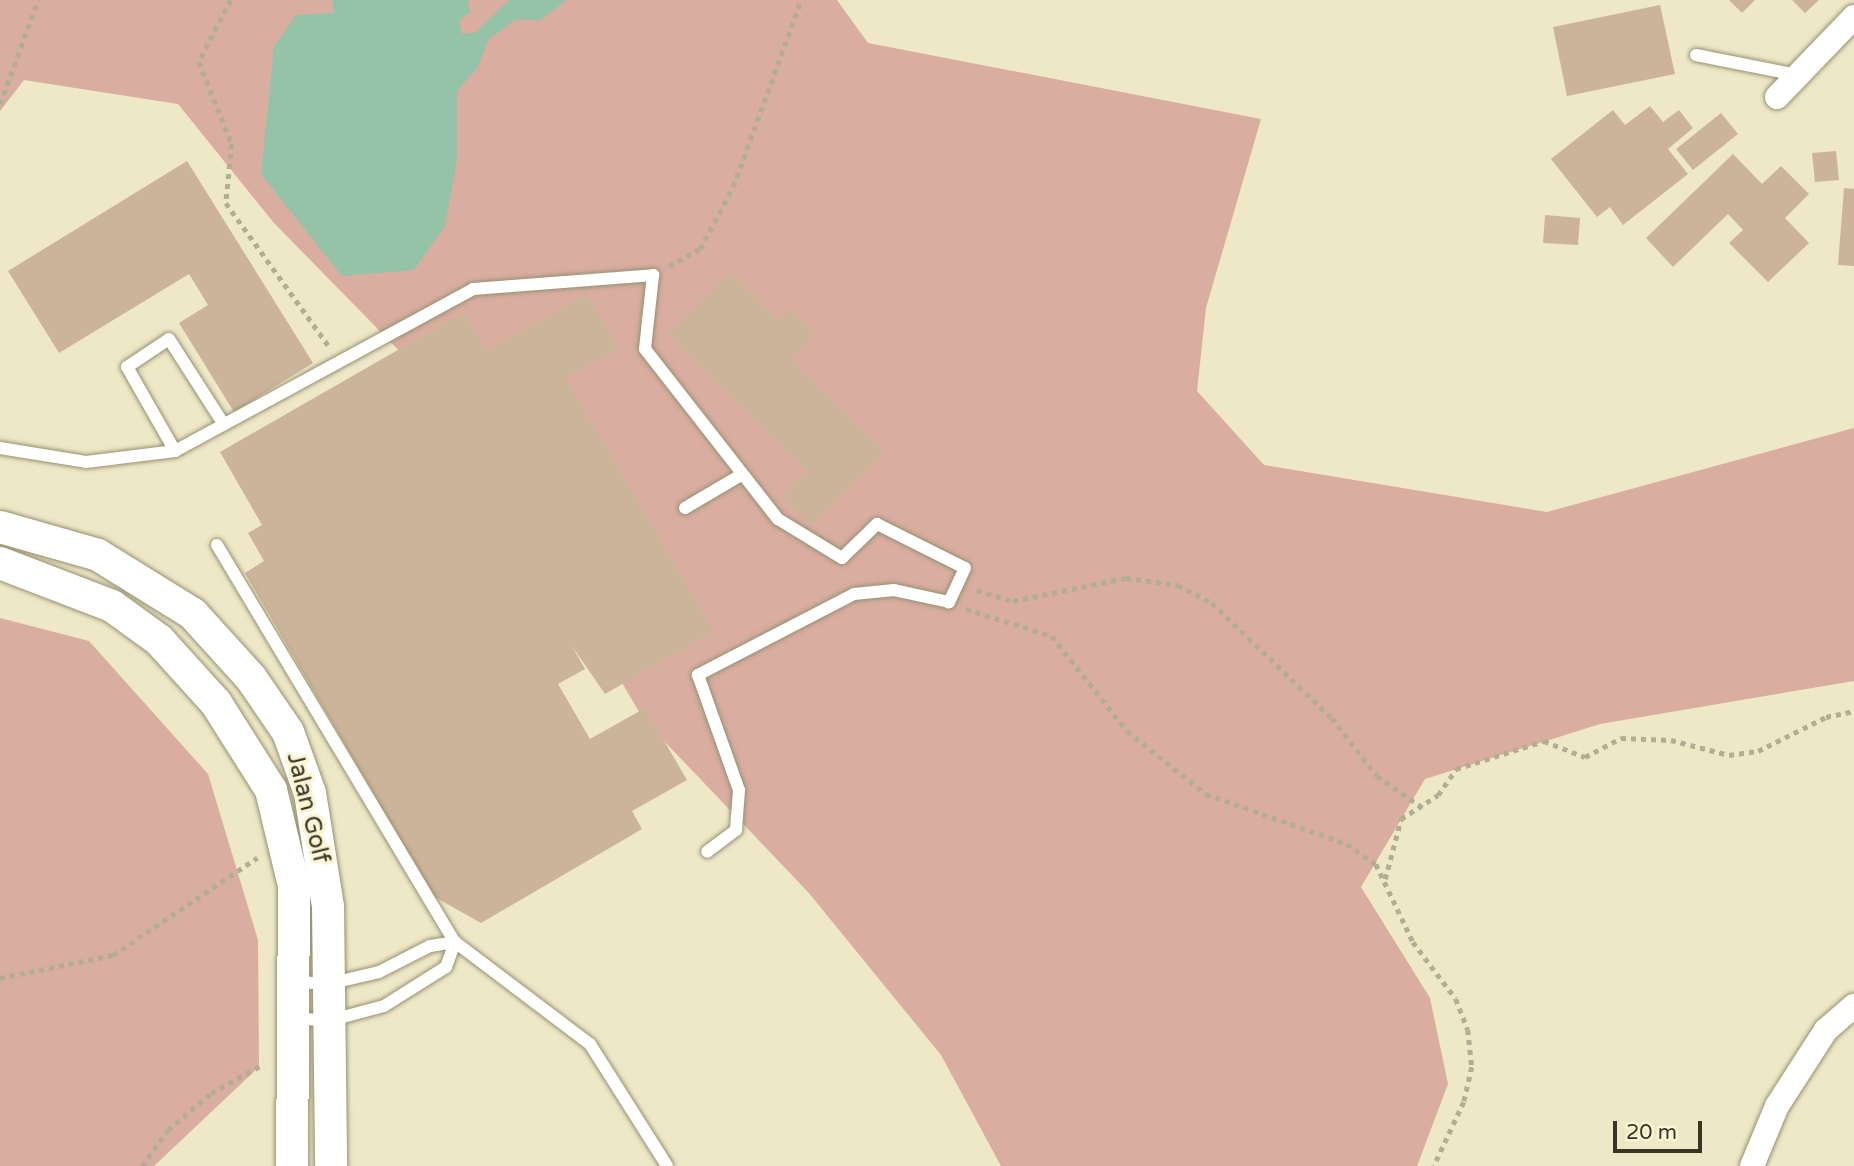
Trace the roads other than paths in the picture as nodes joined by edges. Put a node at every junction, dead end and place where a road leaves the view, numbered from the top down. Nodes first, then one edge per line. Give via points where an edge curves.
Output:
1 (1854, 17) edge
2 (1696, 55) dead end
3 (1797, 75) junction
4 (1777, 97) dead end
5 (223, 423) junction
6 (0, 448) edge
7 (175, 451) junction
8 (741, 475) junction
9 (685, 508) dead end
10 (0, 527) edge
11 (216, 545) dead end
12 (0, 563) edge
13 (707, 852) dead end
14 (455, 942) junction
15 (295, 982) junction
16 (328, 984) junction
17 (1854, 1006) edge
18 (295, 1018) junction
19 (328, 1021) junction
20 (292, 1166) edge
21 (331, 1166) edge
22 (667, 1166) edge
23 (1752, 1166) edge

1 - 3 street
2 - 3 lane
3 - 4 street
5 - 7 lane
5 - 7 lane via 169,339 127,366
5 - 8 lane via 473,289 653,275 645,349
6 - 7 lane via 86,462
8 - 9 lane
8 - 13 lane via 778,519 842,558 877,524 965,568 949,602 894,590 854,594 698,675 739,790 736,830
10 - 16 street, Jalan Golf via 98,555 147,582 193,614 251,678 288,732 310,793 328,907
11 - 14 lane
12 - 15 street, Jalan Golf via 85,593 159,640 248,746 271,790 288,847
14 - 16 lane via 430,946 379,972
14 - 19 lane via 446,967 412,990 359,1017
14 - 22 lane via 590,1044
15 - 16 lane
15 - 18 street, Jalan Golf
16 - 19 street, Jalan Golf
17 - 23 street via 1826,1030 1777,1107
18 - 19 lane
18 - 20 street, Jalan Golf
19 - 21 street, Jalan Golf

